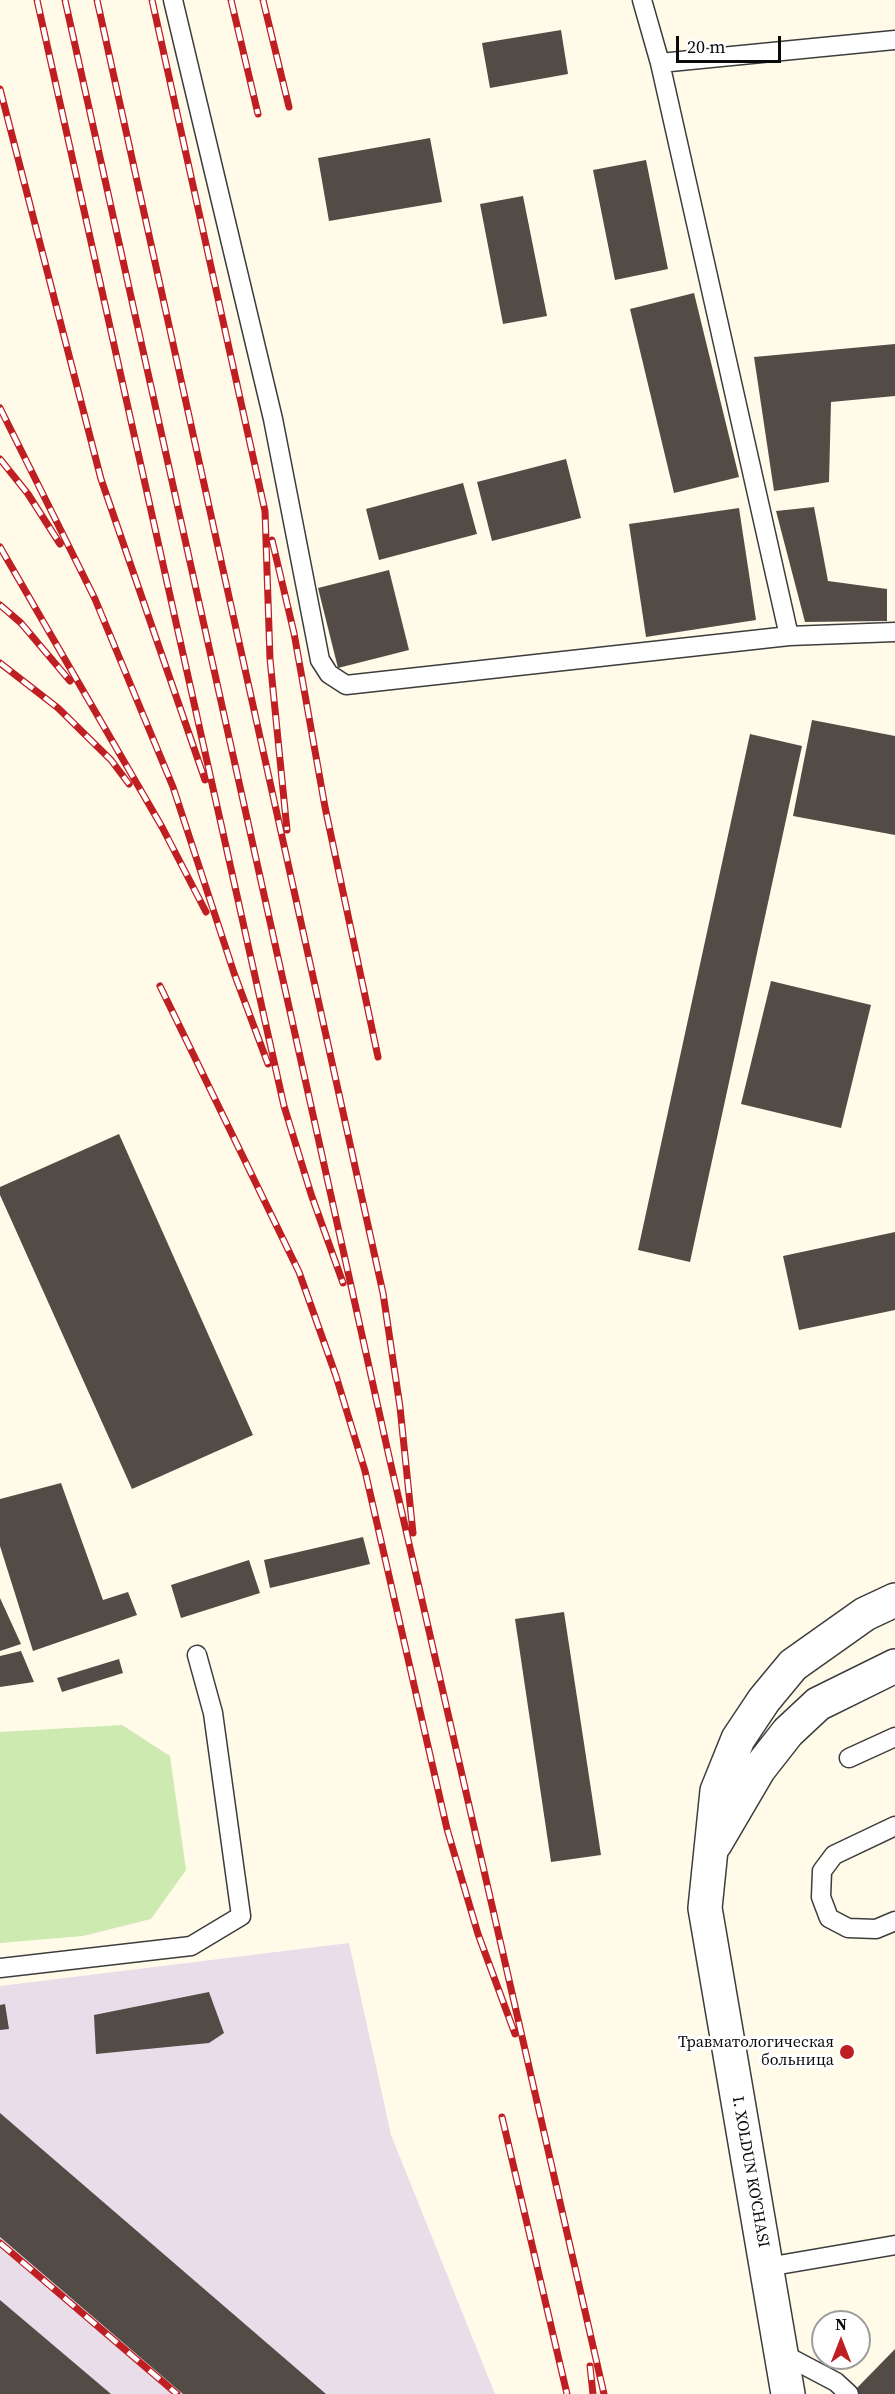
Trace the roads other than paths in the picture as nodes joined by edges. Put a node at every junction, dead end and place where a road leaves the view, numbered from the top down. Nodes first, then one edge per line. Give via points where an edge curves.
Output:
1 (173, 0) edge
2 (642, 0) edge
3 (895, 40) edge
4 (660, 63) junction
5 (895, 632) edge
6 (789, 636) junction
7 (895, 1600) edge
8 (197, 1655) dead end
9 (895, 1666) edge
10 (895, 1737) edge
11 (849, 1758) dead end
12 (895, 1826) edge
13 (710, 1853) junction
14 (895, 1921) edge
15 (0, 1968) edge
16 (895, 2245) edge
17 (766, 2267) junction
18 (781, 2353) junction
19 (788, 2394) edge
20 (849, 2394) edge

1 - 6 lane via 273,419 320,660 329,674 346,685
2 - 4 lane
3 - 4 lane
4 - 6 lane
5 - 6 lane
7 - 13 street, I. XOLDUN KO'CHASI via 866,1614 793,1665 764,1700 738,1739 717,1791
8 - 15 lane via 213,1713 241,1916 191,1946
9 - 13 street via 818,1704 788,1732 759,1769
10 - 11 lane
12 - 14 lane via 834,1854 822,1871 821,1897 829,1918 848,1928 876,1929
13 - 17 street, I. XOLDUN KO'CHASI via 705,1908
16 - 17 lane
17 - 18 street, I. XOLDUN KO'CHASI
18 - 19 street, I. XOLDUN KO'CHASI
18 - 20 lane via 836,2382

